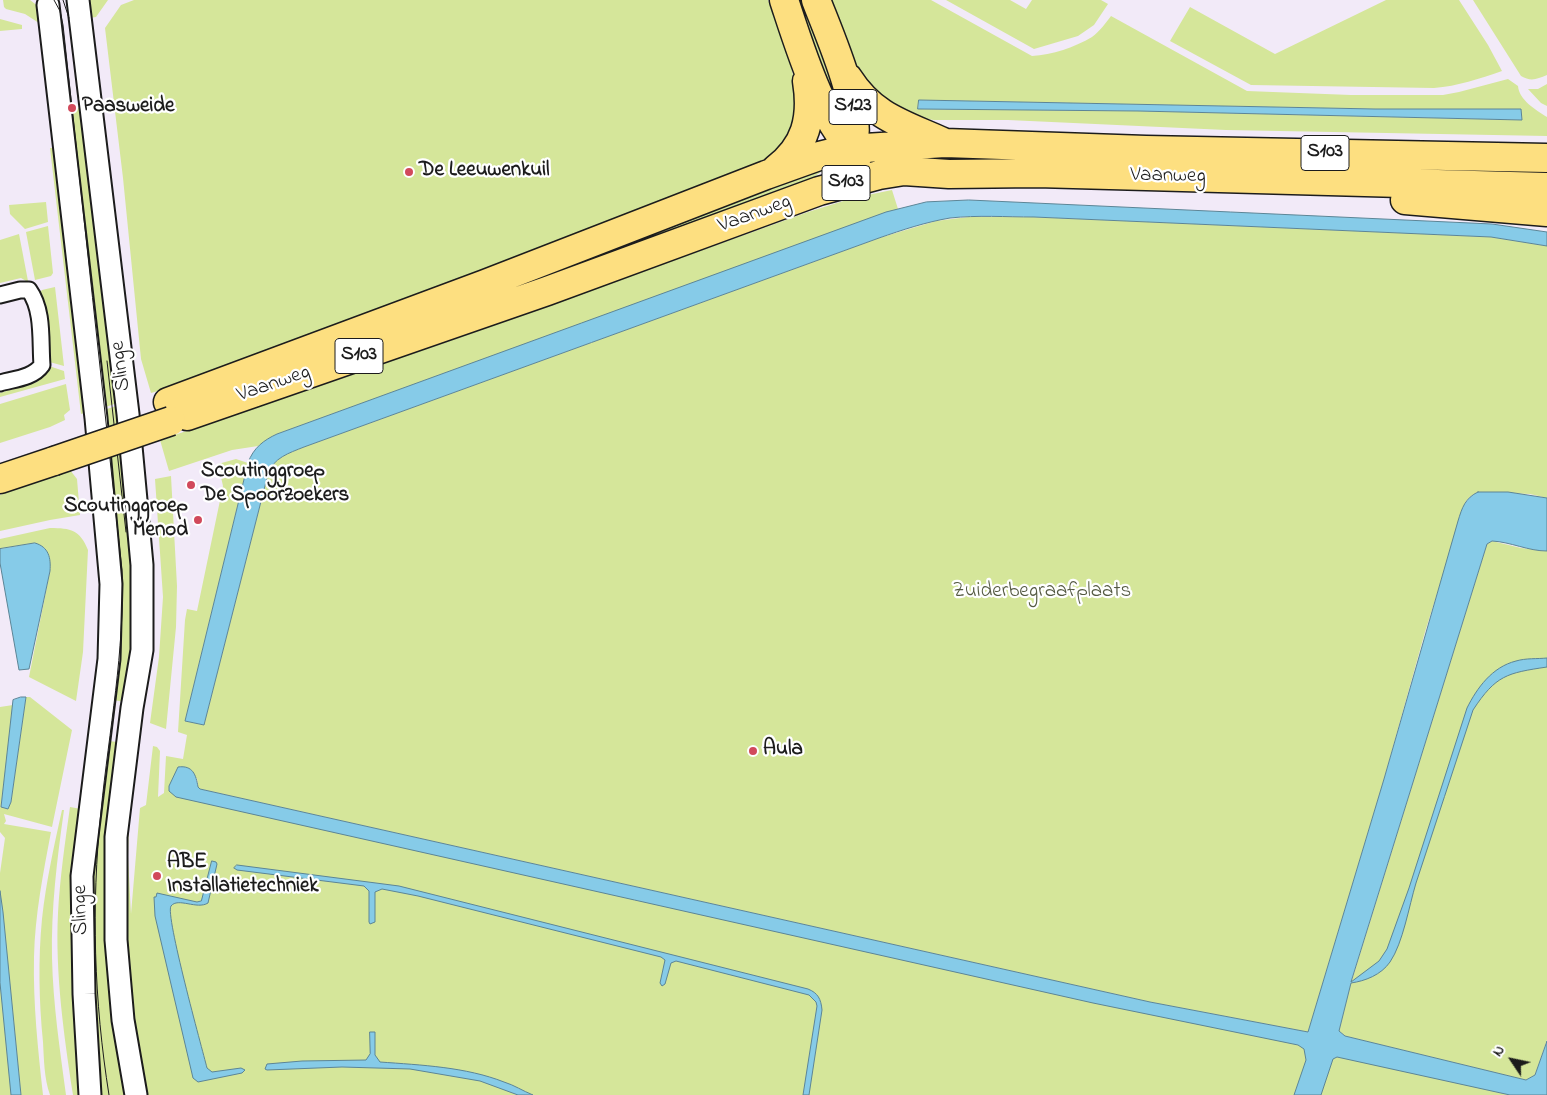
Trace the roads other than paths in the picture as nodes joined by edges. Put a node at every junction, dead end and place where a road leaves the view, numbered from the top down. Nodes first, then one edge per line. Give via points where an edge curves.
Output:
1 (78, 0) edge
2 (784, 0) edge
3 (816, 0) edge
4 (43, 3) edge
5 (801, 50) junction
6 (840, 66) junction
7 (944, 143) junction
8 (851, 149) junction
9 (1544, 157) edge
10 (904, 171) junction
11 (766, 175) junction
12 (1245, 178) junction
13 (1547, 187) edge
14 (790, 202) junction
15 (1547, 212) edge
16 (0, 295) edge
17 (0, 384) edge
18 (169, 412) junction
19 (53, 452) junction
20 (0, 460) edge
21 (0, 479) edge
22 (100, 727) junction
23 (129, 732) junction
24 (90, 1095) edge
25 (136, 1095) edge

1 - 4 main road via 65,6
1 - 23 main road, Slinge via 128,414 142,565 142,650
2 - 5 highway
3 - 6 highway, S123
4 - 22 main road, Slinge via 96,418 111,584 109,659
5 - 8 highway via 827,113
5 - 11 highway via 810,112 805,132 786,162
6 - 7 highway via 860,95 876,110
6 - 8 highway, S123 via 853,109
7 - 8 highway, Vaanweg / S103
7 - 9 highway, Vaanweg / S103
8 - 10 highway via 883,166
8 - 11 highway, Vaanweg / S103 via 819,156
8 - 14 highway via 834,168
10 - 12 highway, Vaanweg / S103
10 - 14 highway, Vaanweg / S103 via 857,180
11 - 18 highway, Vaanweg / S103
12 - 13 highway, Vaanweg / S103
12 - 15 highway, S103 via 1280,195 1390,199
14 - 18 highway, Vaanweg / S103 via 548,292
16 - 17 street via 29,290 34,297 39,318 42,365 38,371
18 - 19 highway, Vaanweg / S103, bridge
19 - 20 highway, Vaanweg / S103
19 - 21 highway, Vaanweg / S103
22 - 23 main road
22 - 24 main road, Slinge via 82,876
23 - 25 main road, Slinge via 116,837 116,940 123,1020

